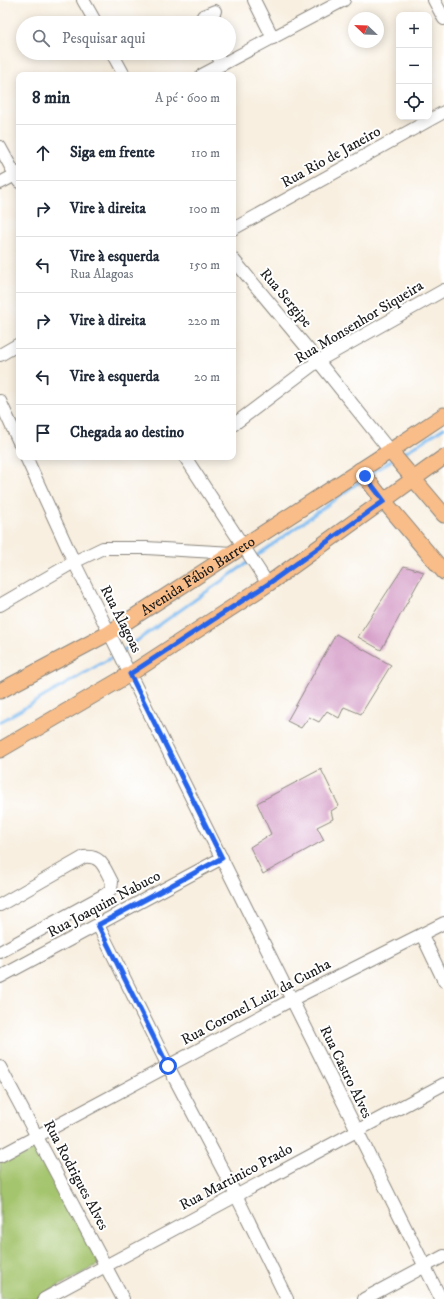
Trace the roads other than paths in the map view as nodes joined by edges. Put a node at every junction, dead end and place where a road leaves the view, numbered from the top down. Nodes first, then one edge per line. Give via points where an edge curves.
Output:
1 (83, 0) edge
2 (209, 0) edge
3 (254, 0) edge
4 (343, 0) edge
5 (434, 0) edge
6 (92, 16) edge
7 (203, 16) edge
8 (444, 19) edge
9 (273, 38) junction
10 (236, 57) edge
11 (116, 60) edge
12 (220, 60) edge
13 (230, 60) edge
14 (222, 64) junction
15 (122, 72) edge
16 (207, 72) edge
17 (444, 112) edge
18 (0, 147) edge
19 (16, 174) edge
20 (16, 178) edge
21 (0, 183) edge
22 (236, 227) edge
23 (236, 264) edge
24 (444, 290) edge
25 (16, 346) edge
26 (0, 355) edge
27 (318, 362) junction
28 (0, 401) edge
29 (444, 415) edge
30 (236, 423) edge
31 (16, 436) edge
32 (392, 454) junction
33 (444, 457) edge
34 (27, 460) edge
35 (188, 460) edge
36 (363, 473) junction
37 (411, 477) junction
38 (382, 497) junction
39 (444, 515) edge
40 (241, 551) junction
41 (74, 562) junction
42 (444, 572) edge
43 (267, 582) junction
44 (0, 605) edge
45 (110, 635) junction
46 (128, 669) junction
47 (0, 691) edge
48 (0, 750) edge
49 (222, 858) junction
50 (0, 905) edge
51 (444, 923) edge
52 (98, 925) junction
53 (422, 935) junction
54 (0, 952) edge
55 (0, 977) edge
56 (444, 981) edge
57 (292, 999) junction
58 (168, 1066) junction
59 (0, 1067) edge
60 (444, 1084) edge
61 (357, 1130) junction
62 (38, 1136) junction
63 (0, 1156) edge
64 (236, 1195) junction
65 (444, 1256) edge
66 (105, 1265) junction
67 (424, 1266) junction
68 (44, 1299) edge
69 (123, 1299) edge
70 (287, 1299) edge
71 (364, 1299) edge
72 (441, 1299) edge

1 - 6 street
2 - 7 street via 216,14
3 - 9 street
4 - 9 street
5 - 8 street
9 - 10 street
11 - 15 street
12 - 14 street
13 - 14 street
14 - 16 street
17 - 22 street, Rua Rio de Janeiro
18 - 19 street
20 - 21 street
23 - 27 street, Rua Sergipe
24 - 27 street, Rua Monsenhor Siqueira
25 - 26 street
27 - 30 street, Rua Monsenhor Siqueira
27 - 32 street, Rua Sergipe
28 - 31 street
29 - 32 main road, Avenida Fábio Barreto
32 - 36 main road, Avenida Fábio Barreto
32 - 37 main road
33 - 37 main road
34 - 41 street, Rua Alagoas
35 - 40 street
36 - 38 main road
36 - 40 main road, Avenida Fábio Barreto
37 - 38 main road
37 - 39 main road
38 - 42 main road
38 - 43 main road
40 - 41 street via 103,548
40 - 43 street
40 - 45 main road, Avenida Fábio Barreto
41 - 44 street
41 - 45 street, Rua Alagoas
43 - 46 main road
45 - 46 street, Rua Alagoas
45 - 47 main road, Avenida Fábio Barreto
46 - 48 main road
46 - 49 street, Rua Alagoas
49 - 52 street, Rua Joaquim Nabuco
49 - 57 street, Rua Castro Alves
50 - 54 street via 84,857 93,856 100,860 112,882 111,889 106,894
51 - 53 street, Rua Coronel Luiz da Cunha
52 - 55 street, Rua Joaquim Nabuco
52 - 58 street
53 - 56 street
53 - 57 street, Rua Coronel Luiz da Cunha
57 - 58 street, Rua Coronel Luiz da Cunha
57 - 61 street, Rua Castro Alves
58 - 62 street, Rua Coronel Luiz da Cunha
58 - 64 street
59 - 62 street, Rua Rodrigues Alves
60 - 61 street, Rua Martinico Prado
61 - 64 street, Rua Martinico Prado
61 - 67 street, Rua Castro Alves
62 - 63 street, Rua Coronel Luiz da Cunha
62 - 66 street, Rua Rodrigues Alves
64 - 66 street, Rua Martinico Prado
64 - 70 street
65 - 67 street
66 - 68 street, Rua Martinico Prado
66 - 69 street, Rua Rodrigues Alves
67 - 71 street
67 - 72 street, Rua Castro Alves

